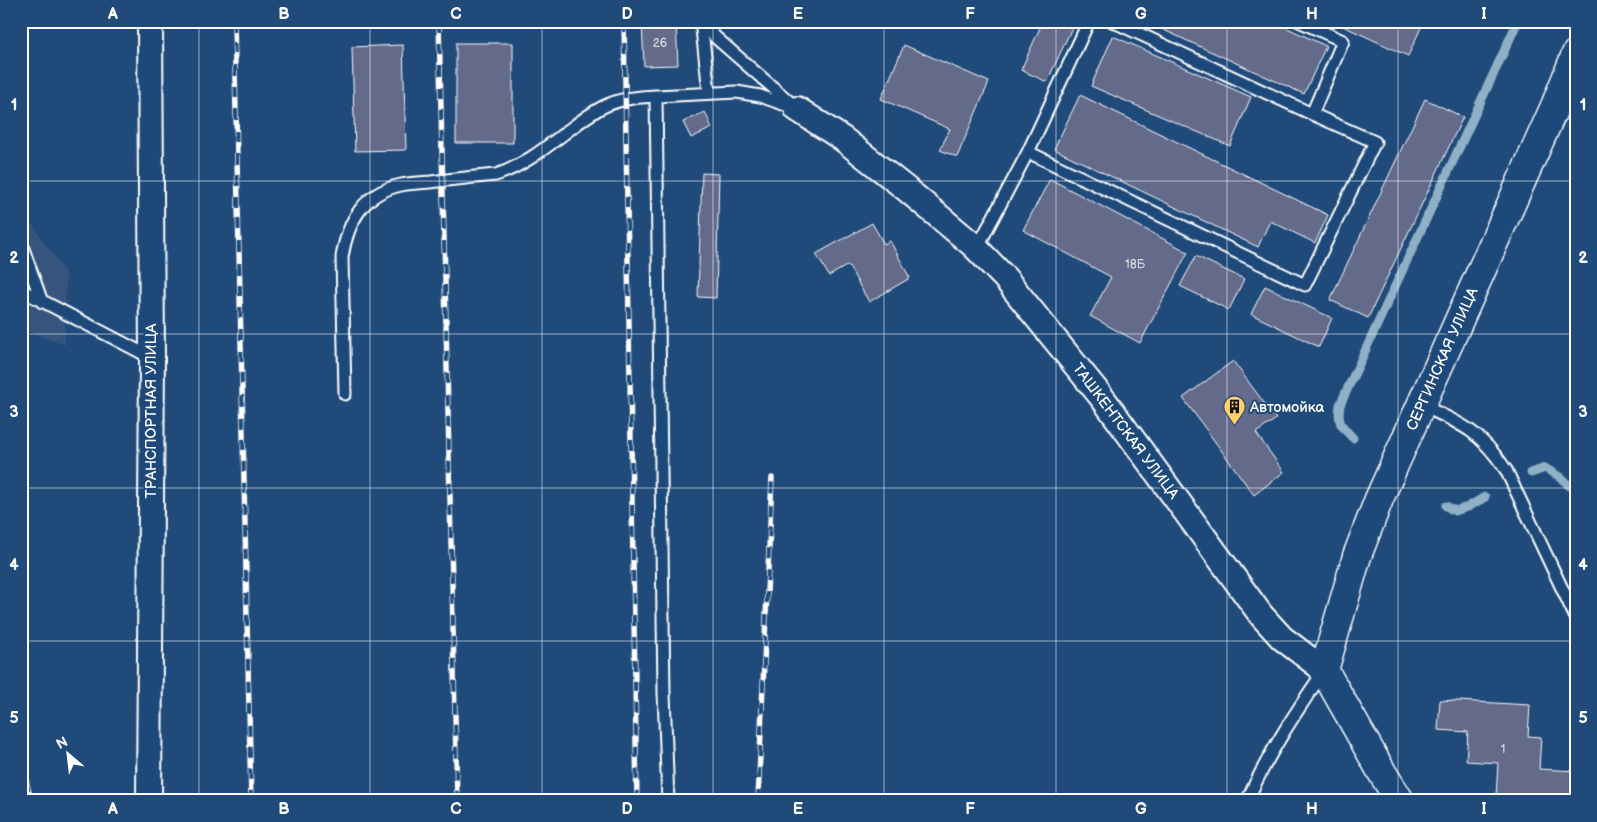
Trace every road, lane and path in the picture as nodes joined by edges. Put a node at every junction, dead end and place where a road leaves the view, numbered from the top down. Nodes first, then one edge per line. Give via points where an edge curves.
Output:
1 (150, 21) edge
2 (702, 21) edge
3 (1089, 21) edge
4 (1112, 21) edge
5 (1299, 21) edge
6 (1576, 54) edge
7 (709, 92) junction
8 (656, 96) junction
9 (797, 109) junction
10 (1312, 114) junction
11 (1028, 152) junction
12 (21, 243) edge
13 (976, 248) junction
14 (21, 290) edge
15 (42, 302) junction
16 (152, 358) junction
17 (345, 394) dead end
18 (1421, 405) junction
19 (1576, 618) edge
20 (1324, 670) junction
21 (149, 801) edge
22 (668, 801) edge
23 (1247, 801) edge
24 (1400, 801) edge

1 - 16 street, ТРАНСПОРТНАЯ УЛИЦА
2 - 7 lane
2 - 9 lane via 715,37
3 - 11 lane
4 - 10 lane
5 - 10 lane via 1343,41
6 - 18 main road, СЕРГИНСКАЯ УЛИЦА
7 - 8 lane
7 - 9 lane via 760,96
8 - 17 lane via 625,99 606,105 511,170 496,175 401,184 371,197 355,215 342,257
8 - 22 lane
9 - 13 street, ТАШКЕНТСКАЯ УЛИЦА via 843,139
10 - 11 lane via 1375,142 1305,285
11 - 13 lane
12 - 15 lane
13 - 20 street, ТАШКЕНТСКАЯ УЛИЦА via 1052,334 1104,400 1261,615 1282,638
14 - 15 lane
15 - 16 lane
16 - 21 street, ТРАНСПОРТНАЯ УЛИЦА
18 - 19 lane via 1461,423 1494,451
18 - 20 main road, СЕРГИНСКАЯ УЛИЦА via 1357,556
20 - 23 lane via 1285,728
20 - 24 main road, ТАШКЕНТСКАЯ УЛИЦА

